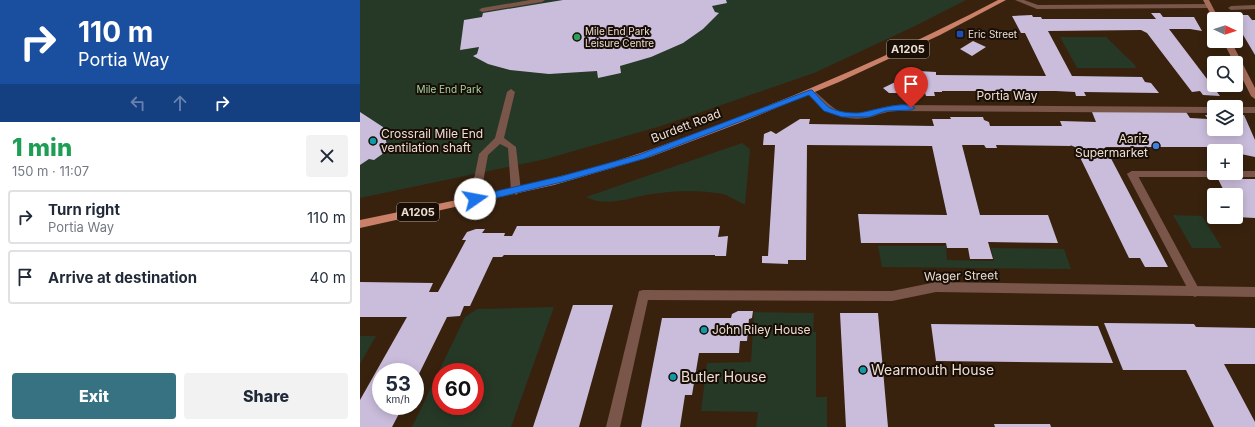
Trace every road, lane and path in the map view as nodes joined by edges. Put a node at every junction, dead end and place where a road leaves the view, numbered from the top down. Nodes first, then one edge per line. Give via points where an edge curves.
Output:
1 (542, 0) edge
2 (1003, 0) edge
3 (1018, 0) edge
4 (1208, 3) edge
5 (1255, 7) edge
6 (1231, 8) dead end
7 (482, 10) dead end
8 (1212, 12) edge
9 (1231, 48) edge
10 (511, 92) dead end
11 (810, 92) junction
12 (1255, 96) edge
13 (1207, 110) edge
14 (1243, 110) edge
15 (1255, 110) edge
16 (499, 139) junction
17 (1255, 174) edge
18 (516, 191) junction
19 (475, 199) junction
20 (360, 224) edge
21 (1195, 292) junction
22 (1255, 292) edge
23 (612, 427) edge

1 - 7 street
2 - 11 main road, Burdett Road / A1205 via 951,28
3 - 4 street via 1037,7
4 - 8 street
5 - 6 street
9 - 12 street
10 - 16 street
11 - 13 street, Portia Way via 827,109 842,115 869,114 898,108
11 - 18 main road, Burdett Road / A1205 via 651,153
14 - 15 street
16 - 18 street via 512,147
16 - 19 street via 484,154
17 - 21 street via 1132,174
18 - 19 main road, Burdett Road / A1205
19 - 20 main road, Burdett Road / A1205
21 - 22 street, Wager Street
21 - 23 street, Wager Street via 936,287 892,296 643,296

